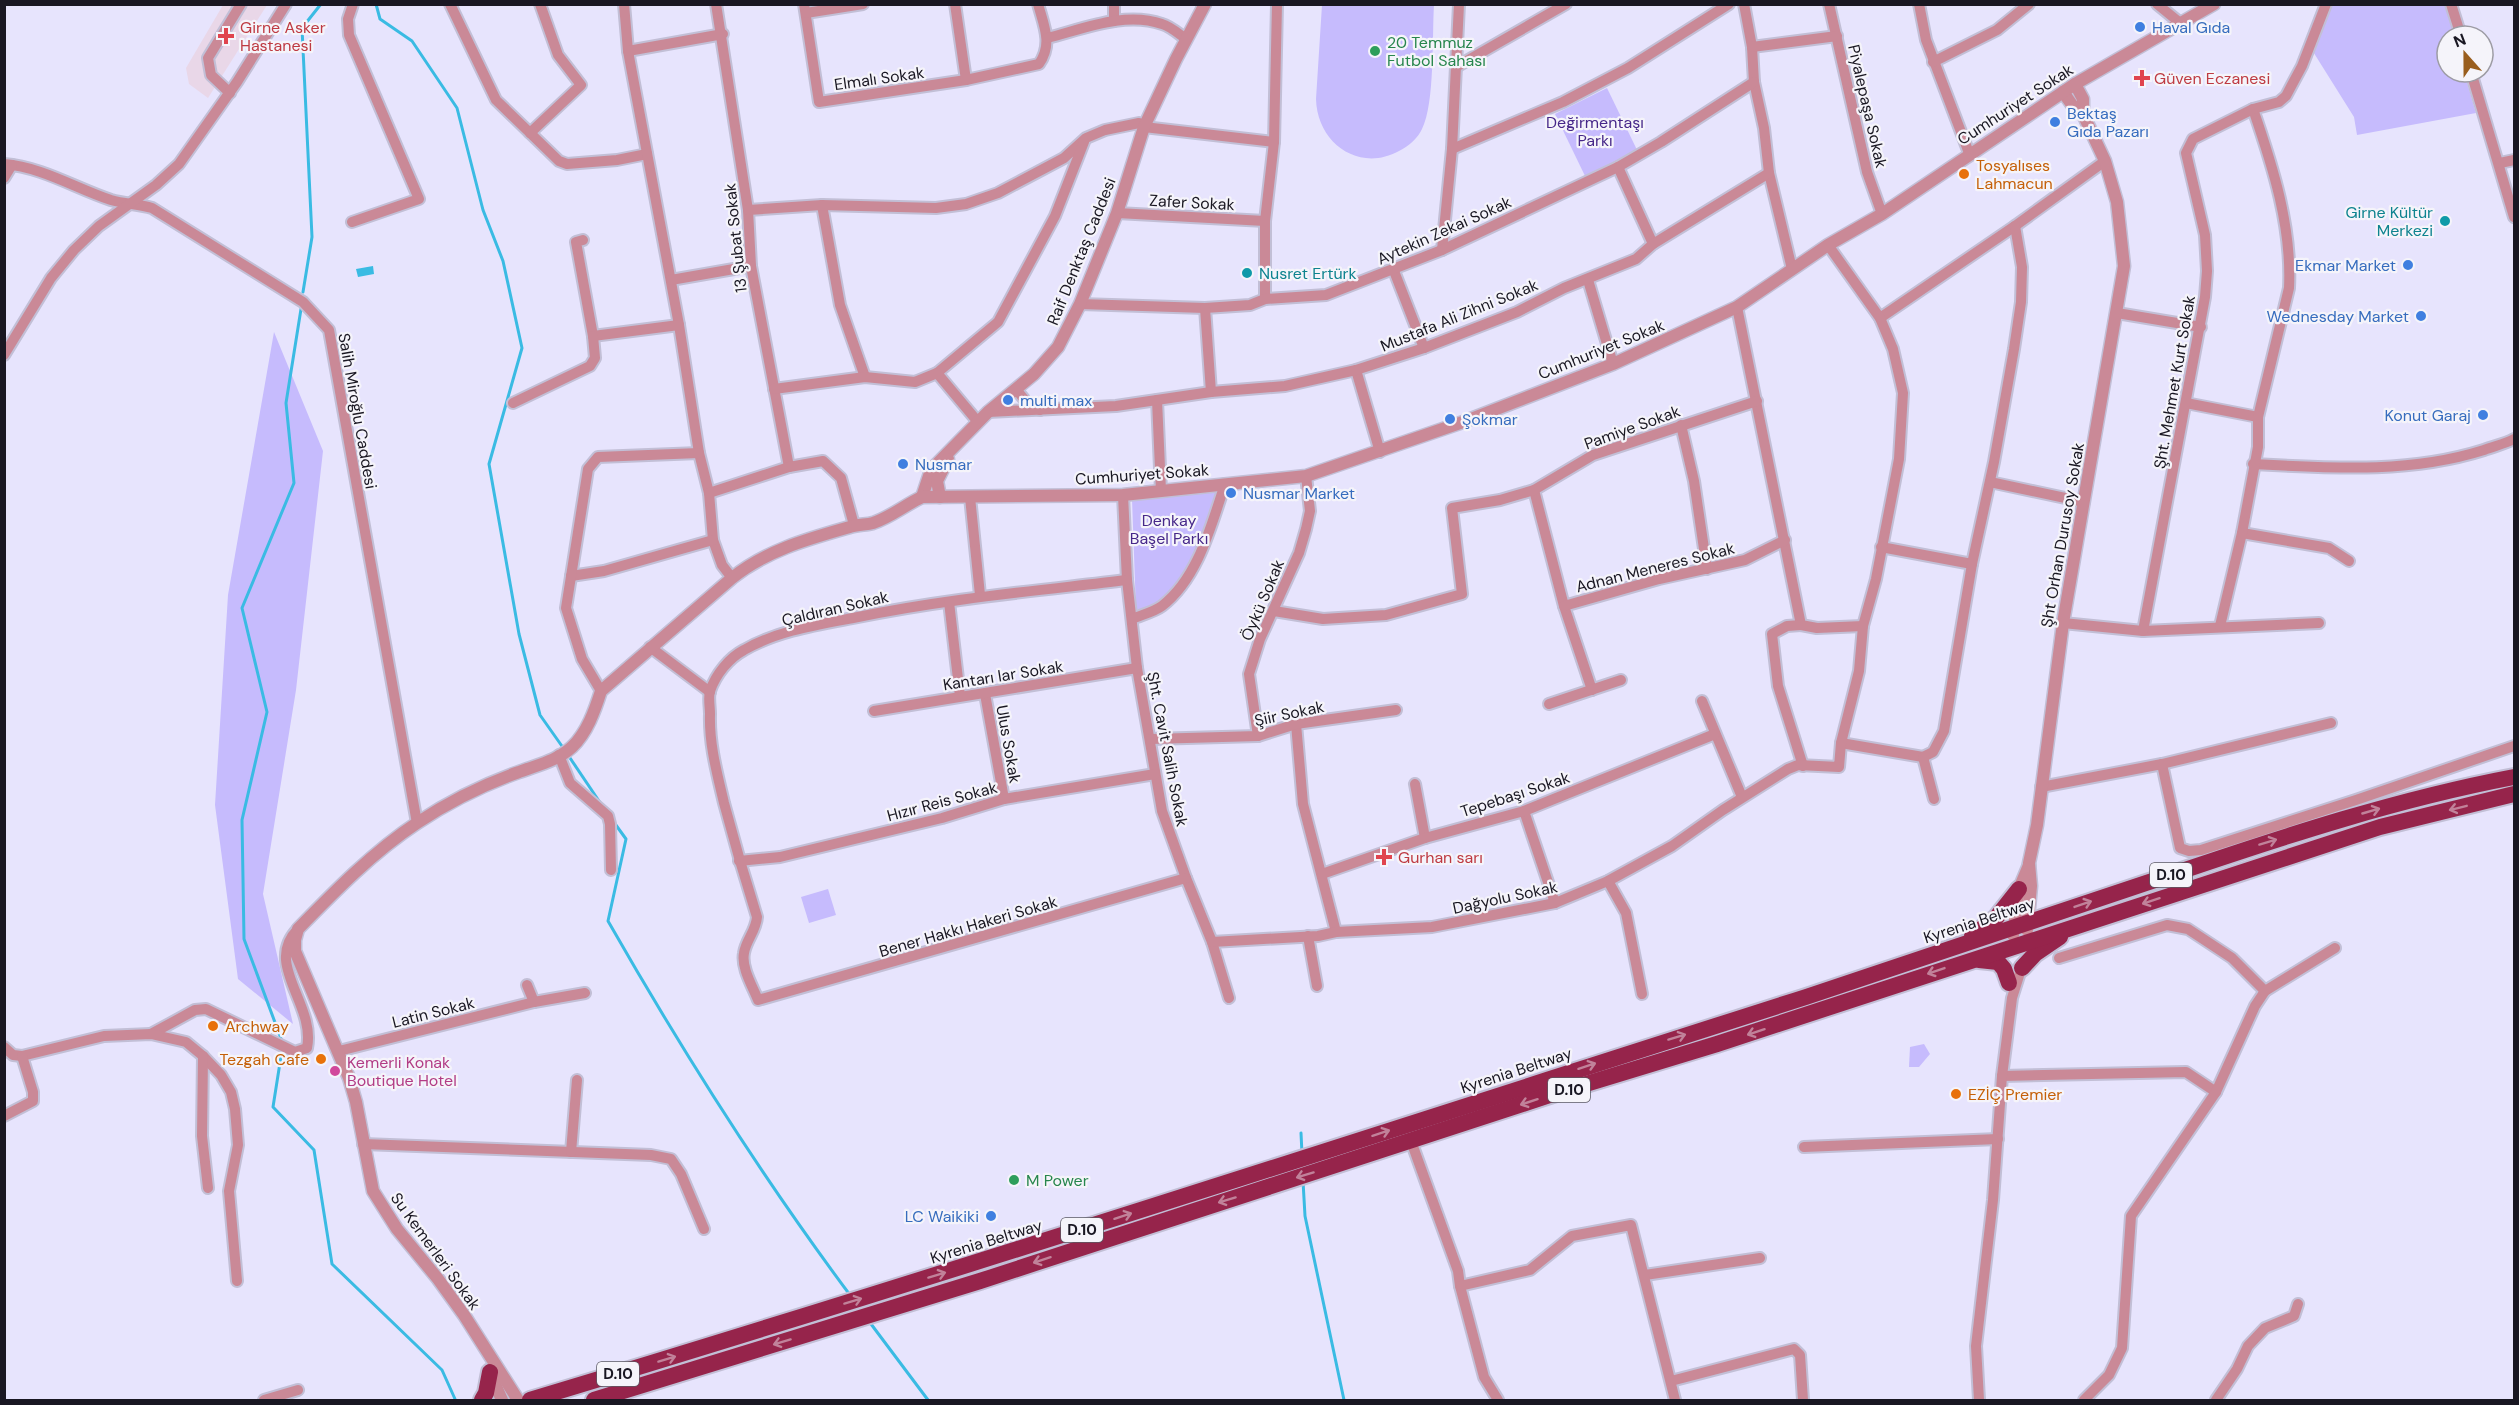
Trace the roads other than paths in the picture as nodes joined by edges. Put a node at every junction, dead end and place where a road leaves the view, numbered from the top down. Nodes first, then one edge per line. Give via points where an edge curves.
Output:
1 (241, 4) edge
2 (286, 4) edge
3 (353, 4) edge
4 (450, 4) edge
5 (540, 4) edge
6 (624, 4) edge
7 (716, 4) edge
8 (863, 4) edge
9 (955, 4) edge
10 (1038, 4) edge
11 (1114, 4) edge
12 (1205, 4) edge
13 (1277, 4) edge
14 (1459, 4) edge
15 (1566, 4) edge
16 (1729, 4) edge
17 (1744, 4) edge
18 (1829, 4) edge
19 (1919, 4) edge
20 (2029, 4) edge
21 (2157, 4) edge
22 (2214, 4) edge
23 (2325, 4) edge
24 (2451, 4) edge
25 (805, 9) edge
26 (1114, 21) junction
27 (2179, 22) junction
28 (2457, 24) edge
29 (723, 34) junction
30 (1837, 36) junction
31 (1047, 38) junction
32 (1186, 39) junction
33 (1752, 47) junction
34 (628, 51) junction
35 (1933, 62) junction
36 (1456, 67) junction
37 (966, 80) junction
38 (1754, 82) junction
39 (2075, 84) junction
40 (2475, 84) edge
41 (2063, 92) junction
42 (230, 93) junction
43 (2253, 109) junction
44 (2084, 114) junction
45 (1144, 127) junction
46 (530, 133) junction
47 (1086, 138) junction
48 (1274, 141) junction
49 (1452, 149) junction
50 (1970, 153) junction
51 (647, 154) junction
52 (2514, 160) edge
53 (2105, 161) junction
54 (2500, 163) junction
55 (8, 165) edge
56 (1618, 167) junction
57 (1769, 173) junction
58 (4, 178) edge
59 (2512, 199) edge
60 (132, 202) junction
61 (822, 205) junction
62 (748, 210) junction
63 (1117, 213) junction
64 (1882, 214) junction
65 (2514, 217) edge
66 (1265, 221) junction
67 (352, 222) dead end
68 (2015, 226) junction
69 (583, 240) dead end
70 (1653, 244) junction
71 (1828, 244) junction
72 (1442, 250) junction
73 (751, 266) junction
74 (1792, 269) junction
75 (1394, 270) junction
76 (671, 280) junction
77 (1588, 280) junction
78 (1265, 299) junction
79 (1080, 304) junction
80 (1205, 308) junction
81 (1737, 308) junction
82 (2117, 313) junction
83 (1880, 318) junction
84 (680, 325) junction
85 (2201, 327) junction
86 (593, 336) junction
87 (1424, 348) junction
88 (4, 355) edge
89 (1613, 364) junction
90 (1356, 370) junction
91 (937, 373) junction
92 (865, 377) junction
93 (774, 389) junction
94 (1016, 389) junction
95 (1211, 392) junction
96 (1157, 400) junction
97 (1757, 401) junction
98 (513, 403) dead end
99 (2186, 403) junction
100 (1041, 410) junction
101 (988, 412) junction
102 (2258, 417) junction
103 (978, 422) junction
104 (1681, 425) junction
105 (2514, 439) edge
106 (956, 445) junction
107 (1380, 452) junction
108 (699, 453) junction
109 (2253, 464) junction
110 (789, 467) junction
111 (1306, 476) junction
112 (1990, 482) junction
113 (1225, 484) junction
114 (1534, 490) junction
115 (1161, 491) junction
116 (709, 493) junction
117 (1123, 495) junction
118 (970, 496) junction
119 (922, 497) junction
120 (939, 497) junction
121 (2084, 502) junction
122 (854, 525) junction
123 (2241, 533) junction
124 (713, 540) junction
125 (1785, 540) junction
126 (1881, 547) junction
127 (2349, 561) dead end
128 (1972, 564) junction
129 (1707, 568) junction
130 (571, 576) junction
131 (732, 578) junction
132 (1127, 580) junction
133 (981, 595) junction
134 (949, 602) junction
135 (1564, 606) junction
136 (1274, 611) junction
137 (1132, 619) junction
138 (2062, 623) junction
139 (2319, 623) dead end
140 (1801, 625) junction
141 (1863, 626) junction
142 (2220, 626) junction
143 (2143, 631) junction
144 (650, 648) junction
145 (1137, 669) junction
146 (1621, 680) dead end
147 (1592, 690) junction
148 (601, 691) junction
149 (710, 692) junction
150 (985, 694) junction
151 (960, 696) junction
152 (1702, 701) dead end
153 (1549, 704) dead end
154 (1396, 710) dead end
155 (874, 711) dead end
156 (2331, 723) dead end
157 (1296, 724) junction
158 (1715, 734) junction
159 (1258, 736) junction
160 (1151, 739) junction
161 (1841, 743) junction
162 (2514, 746) edge
163 (559, 755) junction
164 (1923, 757) junction
165 (2162, 764) junction
166 (1803, 766) junction
167 (1155, 774) junction
168 (2514, 777) edge
169 (1415, 784) dead end
170 (2041, 787) junction
171 (2514, 794) edge
172 (1742, 797) junction
173 (1004, 799) junction
174 (1934, 799) dead end
175 (1524, 811) junction
176 (417, 823) junction
177 (1425, 838) junction
178 (739, 861) junction
179 (2030, 863) junction
180 (610, 870) dead end
181 (1322, 874) junction
182 (1186, 878) junction
183 (1608, 881) junction
184 (2019, 889) junction
185 (1555, 903) junction
186 (2020, 925) junction
187 (2076, 926) junction
188 (298, 929) junction
189 (1336, 932) junction
190 (1308, 936) junction
191 (1212, 942) junction
192 (1960, 945) junction
193 (2019, 945) junction
194 (2335, 948) dead end
195 (2059, 958) dead end
196 (1965, 962) junction
197 (2022, 968) junction
198 (527, 985) dead end
199 (1317, 986) dead end
200 (2011, 990) junction
201 (2265, 991) junction
202 (585, 993) dead end
203 (1642, 994) dead end
204 (1229, 998) dead end
205 (758, 1000) joint
206 (534, 1002) junction
207 (151, 1034) junction
208 (4, 1047) edge
209 (339, 1051) junction
210 (22, 1056) junction
211 (203, 1056) junction
212 (2002, 1076) junction
213 (577, 1080) dead end
214 (2216, 1092) junction
215 (4, 1116) edge
216 (1998, 1138) junction
217 (1411, 1141) junction
218 (363, 1144) junction
219 (1804, 1147) dead end
220 (571, 1152) junction
221 (208, 1188) dead end
222 (704, 1229) dead end
223 (1760, 1258) dead end
224 (1645, 1275) junction
225 (237, 1281) dead end
226 (1460, 1286) junction
227 (2298, 1304) dead end
228 (485, 1351) junction
229 (490, 1372) junction
230 (1671, 1381) junction
231 (298, 1390) dead end
232 (264, 1401) edge
233 (482, 1401) edge
234 (502, 1401) edge
235 (518, 1401) edge
236 (530, 1401) edge
237 (594, 1401) edge
238 (1498, 1401) edge
239 (1675, 1401) edge
240 (1803, 1401) edge
241 (1979, 1401) edge
242 (2084, 1401) edge
243 (2216, 1401) edge

1 - 42 street via 208,58 211,75
2 - 42 street
3 - 67 street via 348,19 349,35 419,199
4 - 46 street via 496,100
5 - 46 street via 558,55 581,85
6 - 34 street
7 - 29 street, 13 Şubat Sokak
8 - 25 street
9 - 37 street
10 - 31 street
11 - 26 street
12 - 32 street, Raif Denktaş Caddesi
13 - 48 street
14 - 36 street
15 - 36 street
16 - 49 street via 1628,68 1563,102
17 - 33 street
18 - 30 street, Piyalepaşa Sokak
19 - 35 street
20 - 35 street via 1997,30
21 - 27 street
22 - 27 street, Cumhuriyet Sokak
23 - 43 street via 2292,87 2279,102
24 - 28 street
25 - 37 street, Elmalı Sokak via 819,102
26 - 31 street
26 - 32 street via 1143,19 1164,24
27 - 39 street, Cumhuriyet Sokak
29 - 34 street
29 - 62 street, 13 Şubat Sokak
30 - 33 street
30 - 64 street, Piyalepaşa Sokak via 1867,172
31 - 37 street, Elmalı Sokak via 1047,53 1039,64
32 - 45 street, Raif Denktaş Caddesi
33 - 38 street
34 - 51 street
35 - 50 street
36 - 49 street
38 - 56 street, Aytekin Zekai Sokak
38 - 57 street
39 - 41 street, Cumhuriyet Sokak
39 - 44 street, Şht Orhan Durusoy Sokak via 2083,99
40 - 54 street
41 - 44 street, Şht Orhan Durusoy Sokak via 2075,109
41 - 50 street, Cumhuriyet Sokak
42 - 60 street via 179,164
43 - 85 street, Şht. Mehmet Kurt Sokak via 2193,139 2186,153 2205,235 2207,271
43 - 102 street via 2281,202 2290,269 2284,316
44 - 53 street, Şht Orhan Durusoy Sokak
45 - 47 street via 1139,123 1128,124
45 - 48 street
45 - 63 street, Raif Denktaş Caddesi
46 - 51 street via 567,164
47 - 61 street via 1064,158 998,193 966,204 918,208
47 - 91 street via 1055,216 998,322
48 - 66 street
49 - 72 street
50 - 64 street, Cumhuriyet Sokak
51 - 76 street
52 - 54 street
53 - 68 street
53 - 82 street, Şht Orhan Durusoy Sokak via 2117,202 2124,266
54 - 59 street
55 - 58 street
55 - 60 street, Salih Miroğlu Caddesi via 29,167 114,201
56 - 70 street
56 - 72 street, Aytekin Zekai Sokak
57 - 70 street, Mustafa Ali Zihni Sokak
57 - 74 street
59 - 65 street
60 - 88 street via 99,226 62,264
60 - 176 street, Salih Miroğlu Caddesi via 152,208 303,302 329,330
61 - 62 street
61 - 92 street via 840,305
62 - 73 street, 13 Şubat Sokak
63 - 66 street, Zafer Sokak
63 - 79 street, Raif Denktaş Caddesi
64 - 71 street, Cumhuriyet Sokak
66 - 78 street
68 - 83 street
68 - 112 street via 2022,267 2021,302
69 - 86 street via 576,242
70 - 77 street, Mustafa Ali Zihni Sokak via 1636,259
71 - 74 street, Cumhuriyet Sokak
71 - 83 street
72 - 75 street, Aytekin Zekai Sokak
73 - 76 street
73 - 93 street, 13 Şubat Sokak
74 - 81 street, Cumhuriyet Sokak
75 - 78 street, Aytekin Zekai Sokak via 1326,295
75 - 87 street
76 - 84 street
77 - 87 street, Mustafa Ali Zihni Sokak
77 - 89 street
78 - 80 street, Aytekin Zekai Sokak via 1250,305
79 - 80 street, Aytekin Zekai Sokak
79 - 94 street, Raif Denktaş Caddesi via 1058,347
80 - 95 street
81 - 89 street, Cumhuriyet Sokak
81 - 97 street
82 - 85 street
82 - 121 street, Şht Orhan Durusoy Sokak
83 - 126 street via 1893,349 1903,393 1899,459
84 - 86 street
84 - 108 street
85 - 99 street, Şht. Mehmet Kurt Sokak
86 - 98 street via 595,358 590,366
87 - 90 street, Mustafa Ali Zihni Sokak
89 - 107 street, Cumhuriyet Sokak
90 - 95 street, Mustafa Ali Zihni Sokak via 1285,386
90 - 107 street
91 - 92 street via 915,382
91 - 103 street
92 - 93 street
93 - 110 street, 13 Şubat Sokak
94 - 100 street via 1029,404
94 - 101 street, Raif Denktaş Caddesi
95 - 96 street, Mustafa Ali Zihni Sokak
96 - 100 street, Mustafa Ali Zihni Sokak
96 - 115 street
97 - 104 street, Pamiye Sokak
97 - 125 street
99 - 102 street
99 - 143 street, Şht. Mehmet Kurt Sokak
100 - 101 street, Mustafa Ali Zihni Sokak
101 - 103 street, Raif Denktaş Caddesi
102 - 109 street via 2258,447
103 - 106 street, Raif Denktaş Caddesi
104 - 114 street, Pamiye Sokak via 1593,455
104 - 129 street
105 - 109 street via 2466,456 2421,465 2345,469
106 - 119 street, Raif Denktaş Caddesi via 931,470
106 - 120 street, Raif Denktaş Caddesi via 937,481
107 - 111 street, Cumhuriyet Sokak
108 - 116 street
108 - 130 street via 598,457 588,469
109 - 123 street
110 - 116 street
110 - 122 street via 823,461 832,467 841,478
111 - 113 street, Cumhuriyet Sokak
111 - 136 street, Öykü Sokak via 1310,511 1306,529
112 - 121 street
112 - 128 street
113 - 115 street, Cumhuriyet Sokak
113 - 137 street via 1207,540 1184,583 1161,607
114 - 135 street
114 - 136 street, Pamiye Sokak via 1452,508 1462,594 1386,615 1323,619
115 - 117 street, Cumhuriyet Sokak
116 - 124 street
117 - 118 street, Cumhuriyet Sokak
117 - 132 street, Şht. Cavit Salih Sokak
118 - 120 street, Cumhuriyet Sokak
118 - 133 street
119 - 120 street, Cumhuriyet Sokak
119 - 122 street via 871,524
121 - 138 street, Şht Orhan Durusoy Sokak
122 - 131 street via 774,552
123 - 127 street via 2330,548
123 - 142 street
124 - 130 street via 604,571
124 - 131 street via 722,565
125 - 129 street, Adnan Meneres Sokak via 1745,560
125 - 140 street
126 - 128 street
126 - 141 street
128 - 164 street via 1944,731 1933,752
129 - 135 street, Adnan Meneres Sokak
130 - 148 street via 566,608 582,658
131 - 144 street
132 - 133 street, Çaldıran Sokak
132 - 137 street, Şht. Cavit Salih Sokak
133 - 134 street, Çaldıran Sokak
134 - 149 street, Çaldıran Sokak via 903,608 777,636 744,650 726,663
134 - 151 street
135 - 147 street
136 - 159 street, Öykü Sokak via 1249,674
137 - 145 street, Şht. Cavit Salih Sokak
138 - 143 street
138 - 170 street, Şht Orhan Durusoy Sokak
139 - 142 street
140 - 141 street
140 - 166 street via 1787,626 1772,634 1778,686
141 - 161 street via 1859,671
142 - 143 street
144 - 148 street
144 - 149 street
145 - 150 street, Kantarı lar Sokak
145 - 160 street, Şht. Cavit Salih Sokak
146 - 147 street
147 - 153 street
148 - 163 street via 581,736
149 - 178 street, Çaldıran Sokak via 714,760
150 - 151 street, Kantarı lar Sokak
150 - 173 street, Ulus Sokak
151 - 155 street, Kantarı lar Sokak
152 - 158 street
154 - 157 street, Şiir Sokak
156 - 165 street
157 - 159 street, Şiir Sokak
157 - 181 street via 1303,804
158 - 172 street
158 - 175 street, Tepebaşı Sokak
159 - 160 street, Şiir Sokak
160 - 167 street, Şht. Cavit Salih Sokak
161 - 164 street
161 - 166 street, Dağyolu Sokak via 1839,767
162 - 165 street via 2189,851 2180,848
163 - 176 street via 488,785
163 - 180 street via 570,783 608,816
164 - 174 street
165 - 170 street
166 - 172 street, Dağyolu Sokak via 1788,770
167 - 173 street, Hızır Reis Sokak
167 - 182 street, Şht. Cavit Salih Sokak via 1162,811
186 -> 168 highway, Kyrenia Beltway / D.10 via 2315,827 2393,804
169 - 177 street
170 - 179 street, Şht Orhan Durusoy Sokak
171 -> 187 highway, D.10 via 2380,827
172 - 183 street, Dağyolu Sokak via 1672,846
173 - 178 street, Hızır Reis Sokak via 780,857
175 - 177 street, Tepebaşı Sokak
175 - 185 street
176 - 188 street via 357,871
177 - 181 street, Tepebaşı Sokak
178 - 205 street, Çaldıran Sokak via 757,917 744,963
179 - 184 street
179 - 186 street, Şht Orhan Durusoy Sokak via 2031,886
181 - 189 street
182 - 191 street, Şht. Cavit Salih Sokak
182 - 205 street, Bener Hakkı Hakeri Sokak
183 - 185 street, Dağyolu Sokak
183 - 203 street via 1626,913
184 - 186 street
184 - 192 highway via 1996,918
185 - 189 street, Dağyolu Sokak via 1432,927
186 - 192 highway, Kyrenia Beltway / D.10
186 - 193 street, Şht Orhan Durusoy Sokak
187 - 193 highway, D.10
187 - 197 highway via 2035,954
188 - 207 street via 286,947 286,960 306,1014 307,1048 296,1052 206,1009 195,1010
188 - 209 street, Su Kemerleri Sokak via 294,940 297,959
189 - 190 street, Dağyolu Sokak
190 - 191 street, Dağyolu Sokak
190 - 199 street
191 - 204 street, Şht. Cavit Salih Sokak
236 -> 192 highway, Kyrenia Beltway / D.10 via 1075,1232
193 - 196 highway, D.10
193 - 197 street, Şht Orhan Durusoy Sokak
193 - 200 street
194 - 201 street
195 - 201 street via 2167,925 2188,929 2232,958
196 - 200 highway via 1998,962
196 -> 217 highway, D.10
197 - 200 street, Şht Orhan Durusoy Sokak
198 - 206 street
200 - 212 street
201 - 214 street
202 - 206 street, Latin Sokak
206 - 209 street, Latin Sokak
207 - 210 street via 104,1036
207 - 211 street via 186,1042
208 - 210 street via 13,1055
209 - 218 street, Su Kemerleri Sokak via 356,1102
210 - 215 street via 33,1101
211 - 221 street via 202,1127
211 - 225 street via 221,1075 235,1109 238,1145 230,1191
212 - 214 street via 2186,1072
212 - 216 street
213 - 220 street
214 - 242 street via 2131,1216 2122,1348 2109,1375
216 - 219 street
216 - 241 street via 1976,1346
217 - 226 street
217 -> 237 highway, D.10
218 - 220 street
218 - 228 street, Su Kemerleri Sokak via 373,1191 382,1209 438,1279
220 - 222 street via 671,1159
223 - 224 street
224 - 226 street via 1631,1225 1572,1236 1530,1270
224 - 230 street
226 - 238 street via 1484,1377
227 - 243 street via 2294,1316 2265,1328 2248,1346
228 - 229 street
228 - 235 street
229 - 233 highway
229 - 234 street
230 - 239 street
230 - 240 street via 1794,1349 1800,1355
231 - 232 street

